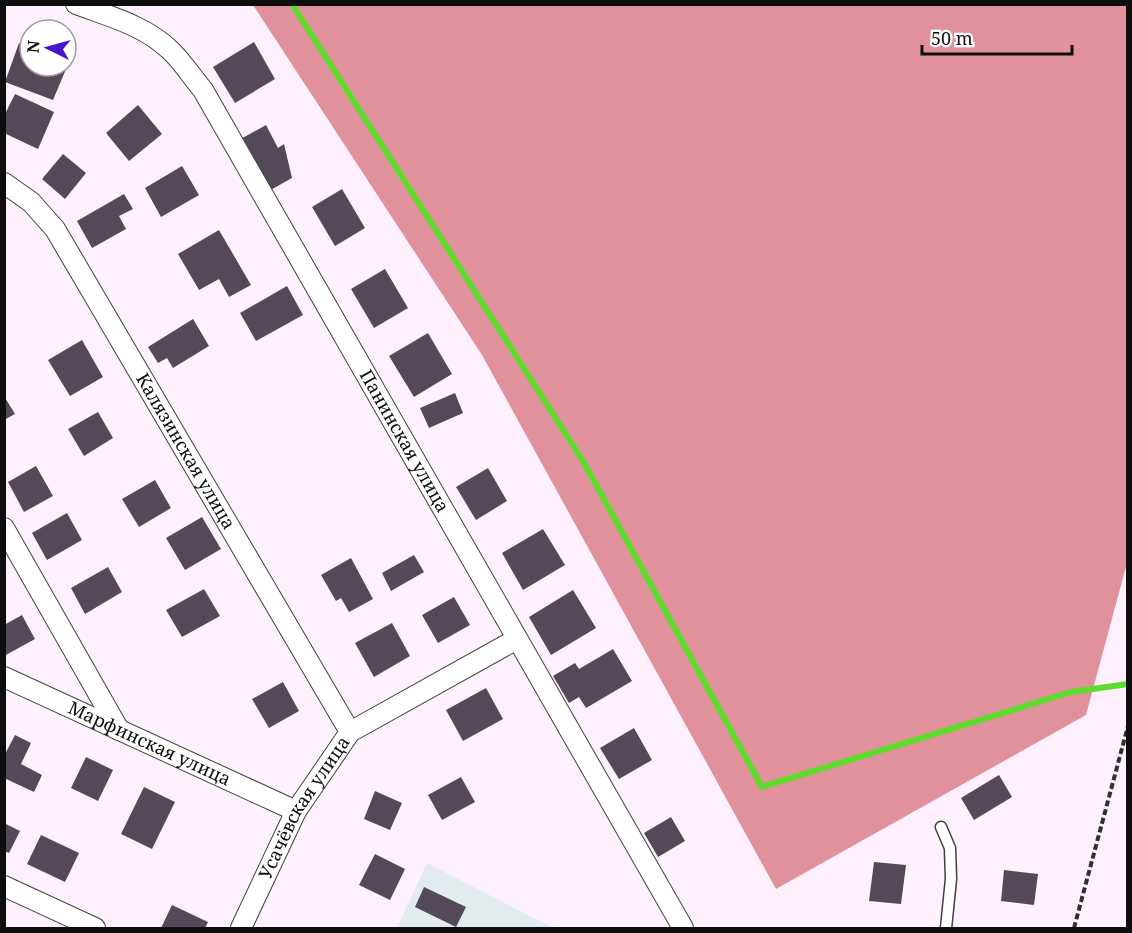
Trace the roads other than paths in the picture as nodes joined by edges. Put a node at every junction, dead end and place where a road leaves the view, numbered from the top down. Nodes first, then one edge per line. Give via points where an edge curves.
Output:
1 (76, 4) edge
2 (4, 183) edge
3 (4, 528) edge
4 (517, 639) junction
5 (4, 677) edge
6 (119, 730) junction
7 (350, 732) junction
8 (296, 811) junction
9 (942, 827) dead end
10 (4, 886) edge
11 (95, 928) edge
12 (241, 928) edge
13 (683, 928) edge
14 (946, 928) edge

1 - 4 street, Панинская улица via 152,36 170,50 202,90
2 - 7 street, Калязинская улица via 31,202 55,230
3 - 6 street
4 - 7 street, Усачёвская улица
4 - 13 street, Панинская улица
5 - 6 street, Марфинская улица
6 - 8 street, Марфинская улица
7 - 8 street, Усачёвская улица
8 - 12 street, Усачёвская улица
9 - 14 lane via 950,848
10 - 11 street

